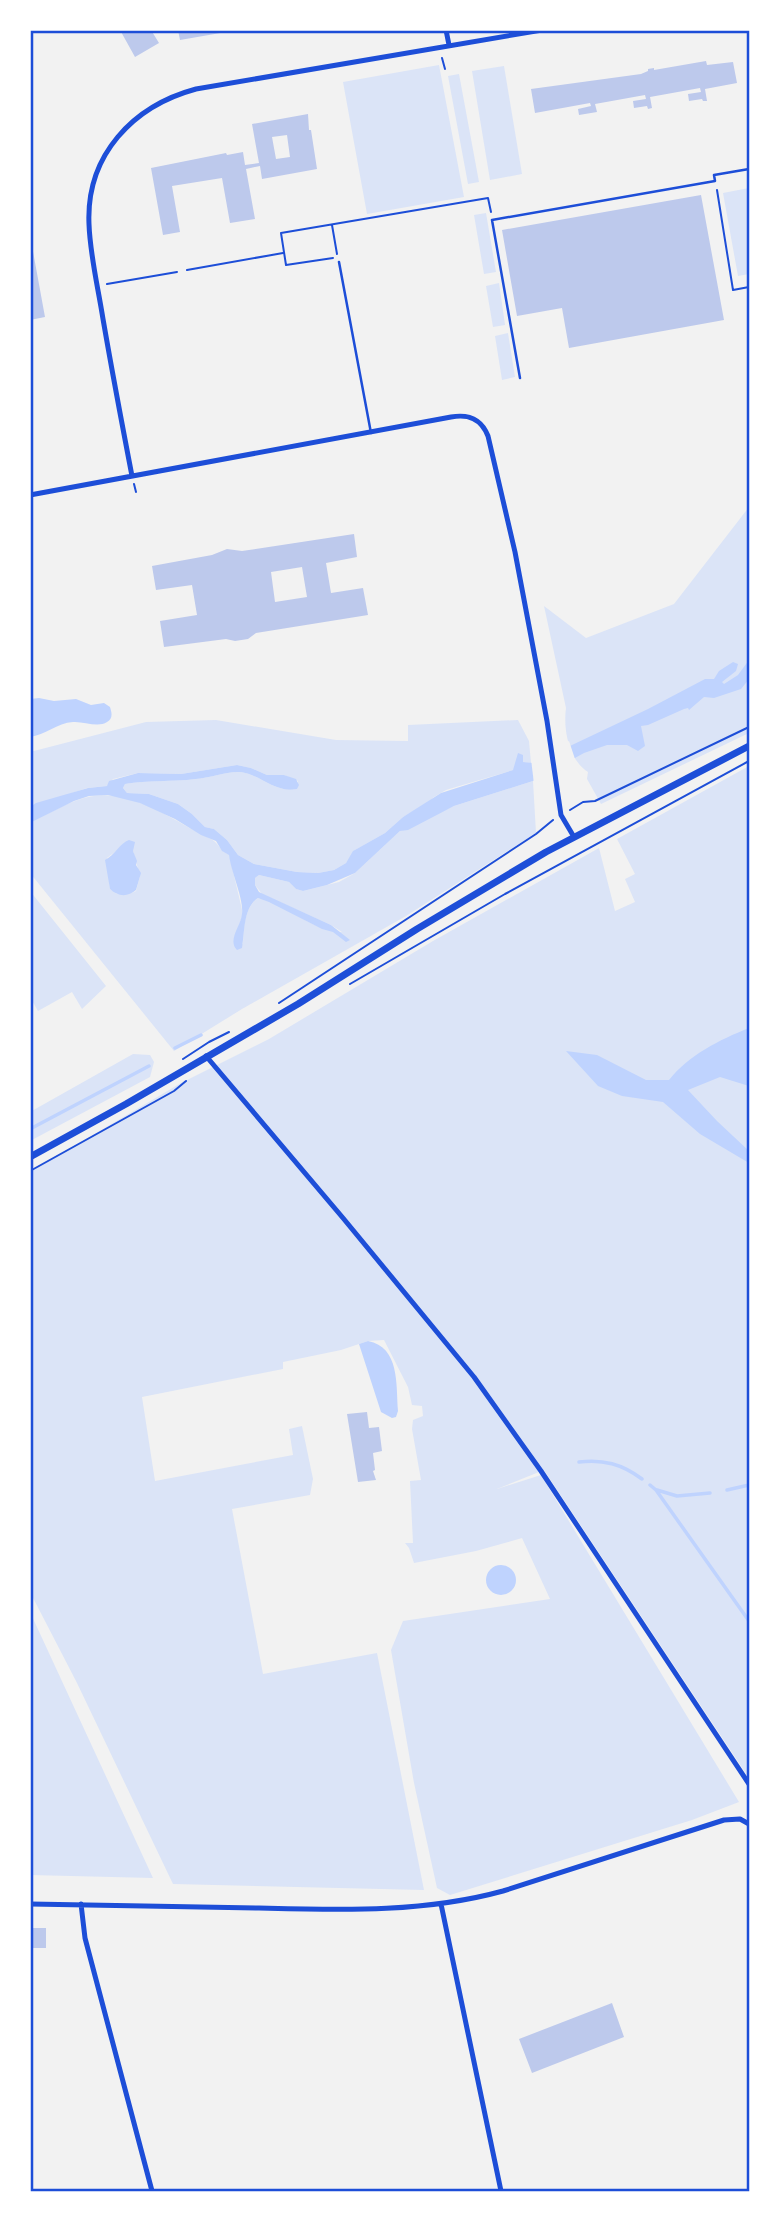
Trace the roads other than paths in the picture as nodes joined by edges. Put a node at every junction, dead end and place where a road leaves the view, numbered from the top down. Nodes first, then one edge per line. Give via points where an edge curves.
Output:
1 (446, 30) edge
2 (542, 30) edge
3 (449, 45) junction
4 (749, 169) edge
5 (339, 262) dead end
6 (520, 378) dead end
7 (371, 433) junction
8 (132, 476) junction
9 (30, 495) edge
10 (749, 746) edge
11 (574, 836) junction
12 (206, 1056) junction
13 (187, 1068) junction
14 (194, 1074) road end
15 (30, 1157) edge
16 (749, 1784) edge
17 (749, 1823) edge
18 (30, 1904) edge
19 (81, 1904) junction
20 (441, 1904) junction
21 (152, 2191) edge
22 (501, 2191) edge

1 - 3 street
2 - 3 street
3 - 8 street via 196,89 163,100 118,135 97,174 89,222
4 - 6 lane via 714,175 715,181 492,220
5 - 7 lane
7 - 8 street
7 - 11 street via 466,415 486,430 515,552 561,815
8 - 9 street
10 - 11 main road
11 - 12 main road
12 - 13 main road
12 - 16 street via 480,1386
13 - 14 lane
13 - 15 main road
17 - 20 street via 723,1820 503,1891
18 - 19 street
19 - 20 street via 366,1910
19 - 21 street via 85,1938
20 - 22 street

